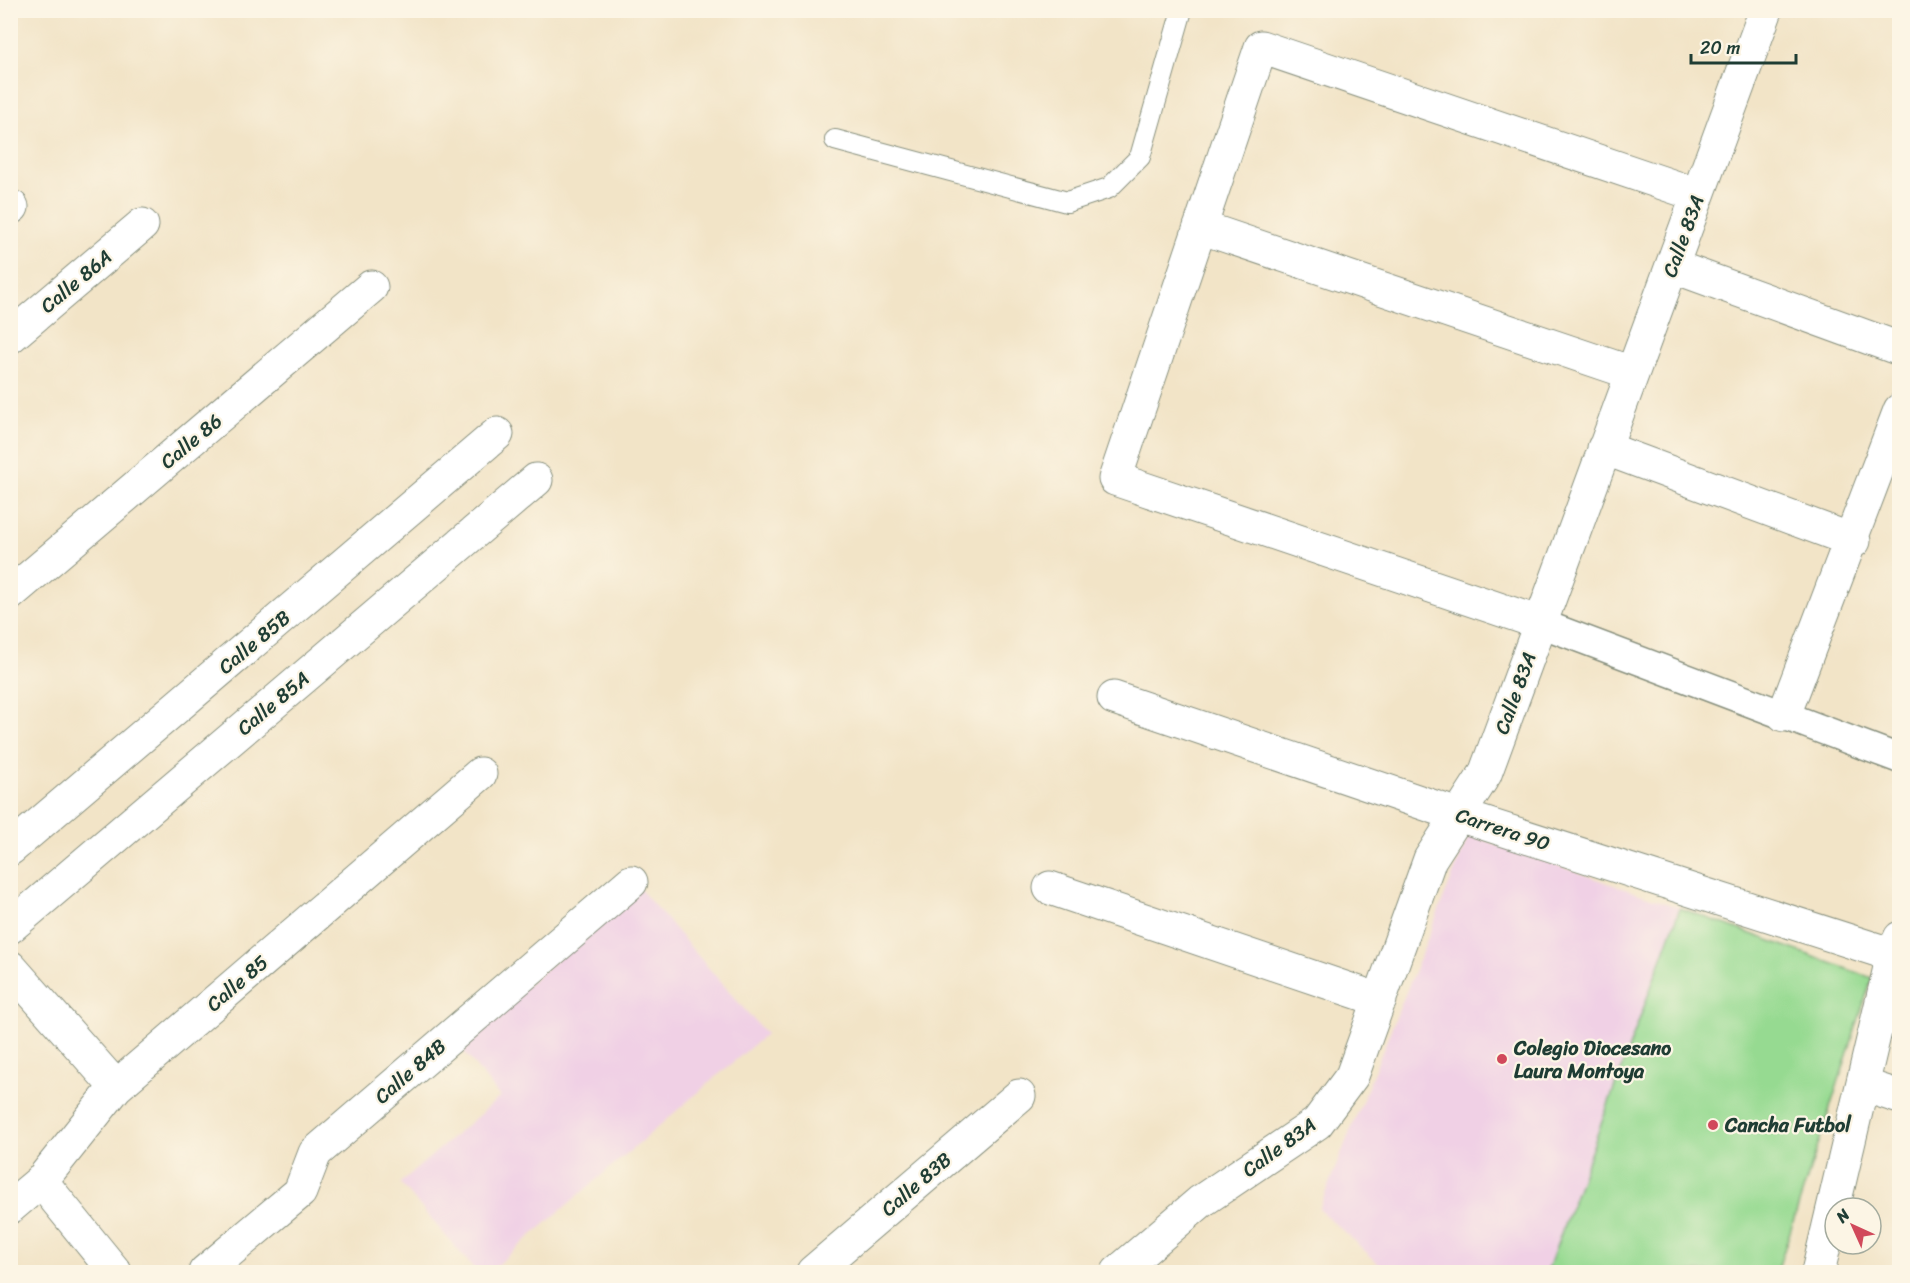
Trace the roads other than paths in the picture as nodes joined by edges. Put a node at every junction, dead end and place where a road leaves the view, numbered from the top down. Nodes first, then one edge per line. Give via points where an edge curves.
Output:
1 (1182, 10) edge
2 (1766, 10) edge
3 (835, 140) dead end
4 (1698, 195) junction
5 (142, 225) dead end
6 (1200, 227) junction
7 (1672, 266) junction
8 (371, 287) dead end
9 (10, 337) edge
10 (1899, 349) edge
11 (1632, 373) junction
12 (1899, 410) edge
13 (497, 434) dead end
14 (1605, 448) junction
15 (536, 480) dead end
16 (1852, 540) junction
17 (10, 594) edge
18 (1540, 623) junction
19 (1114, 698) dead end
20 (1784, 715) junction
21 (1899, 759) edge
22 (480, 774) dead end
23 (1458, 815) junction
24 (10, 849) edge
25 (632, 882) dead end
26 (1050, 888) dead end
27 (10, 927) edge
28 (1896, 947) edge
29 (10, 967) edge
30 (1380, 1000) junction
31 (1863, 1085) junction
32 (116, 1087) junction
33 (1019, 1096) dead end
34 (1899, 1097) edge
35 (41, 1181) junction
36 (10, 1207) edge
37 (115, 1272) edge
38 (205, 1272) edge
39 (813, 1272) edge
40 (1118, 1272) edge
41 (1818, 1272) edge

1 - 3 lane via 1140,157 1109,188 1067,202
2 - 4 street, Calle 83A
4 - 6 street via 1261,47
4 - 7 street, Calle 83A
5 - 9 street, Calle 86A
6 - 11 street
6 - 18 street via 1115,479
7 - 10 street
7 - 11 street, Calle 83A
8 - 17 street, Calle 86
11 - 14 street, Calle 83A
12 - 16 street
13 - 24 street, Calle 85B
14 - 16 street
14 - 18 street, Calle 83A
15 - 27 street, Calle 85A
16 - 20 street
18 - 20 street
18 - 23 street, Calle 83A via 1485,774
19 - 23 street, Carrera 90
20 - 21 street
22 - 32 street, Calle 85
23 - 28 street, Carrera 90
23 - 30 street, Calle 83A via 1430,859
25 - 38 street, Calle 84B via 315,1153 300,1192
26 - 30 street
28 - 31 street
29 - 32 street
30 - 40 street, Calle 83A via 1353,1076 1317,1123 1200,1203
31 - 34 street
31 - 41 street
32 - 35 street, Calle 85
33 - 39 street, Calle 83B
35 - 36 street, Calle 85
35 - 37 street

